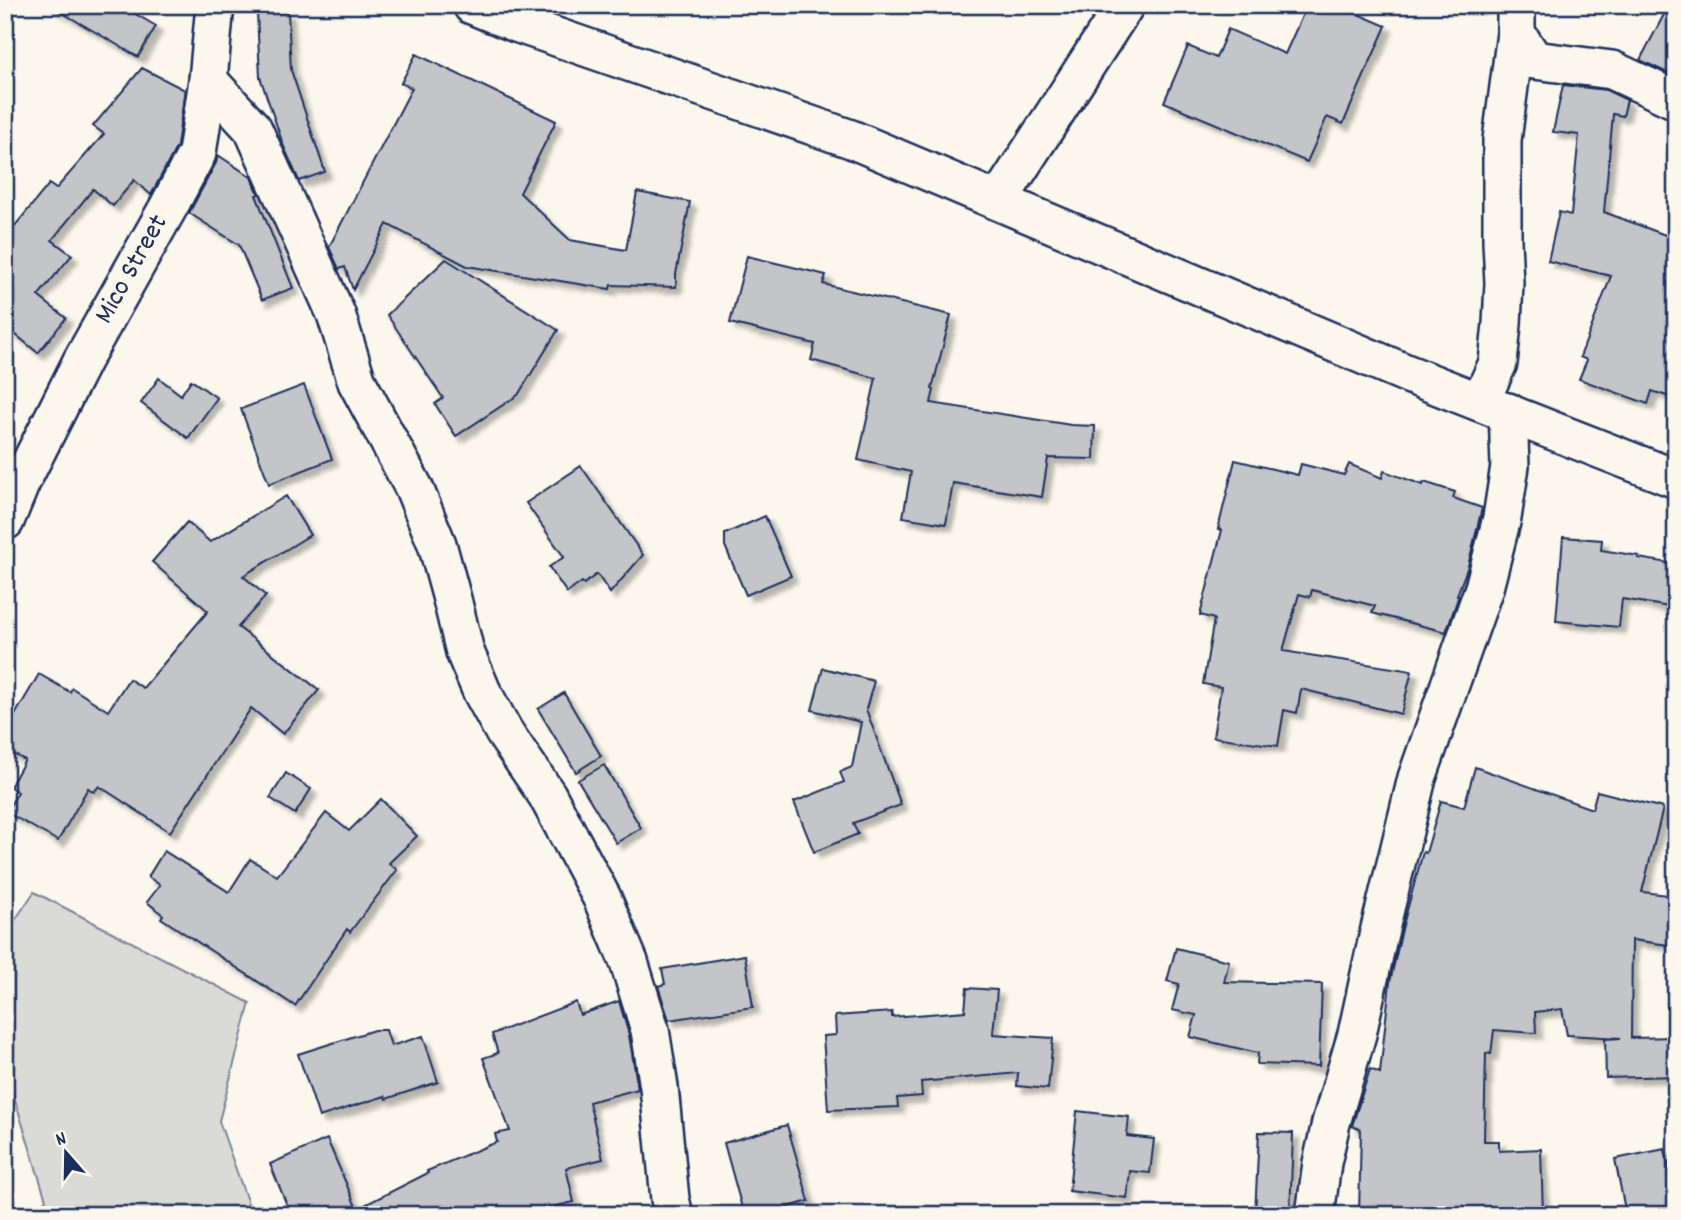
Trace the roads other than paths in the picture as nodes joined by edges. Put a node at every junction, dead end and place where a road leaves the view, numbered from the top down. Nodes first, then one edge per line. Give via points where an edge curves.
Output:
1 (215, 5) edge
2 (471, 5) edge
3 (1125, 5) edge
4 (1516, 19) edge
5 (208, 80) junction
6 (1676, 100) edge
7 (998, 201) junction
8 (1494, 407) junction
9 (1676, 479) edge
10 (5, 521) edge
11 (674, 1215) edge
12 (1315, 1215) edge

1 - 5 street, Mico Street
2 - 7 street via 851,139
3 - 7 street
4 - 6 street via 1534,60 1612,70
4 - 8 street via 1502,141 1504,283
5 - 10 street, Mico Street via 197,153 83,359
5 - 11 street via 253,129 336,314 357,382 414,488 437,544 465,652 482,692 503,732 547,795 602,898 629,962 650,1030
7 - 8 street
8 - 9 street
8 - 12 street via 1510,466 1502,518 1484,588 1417,778 1357,1034 1331,1123

